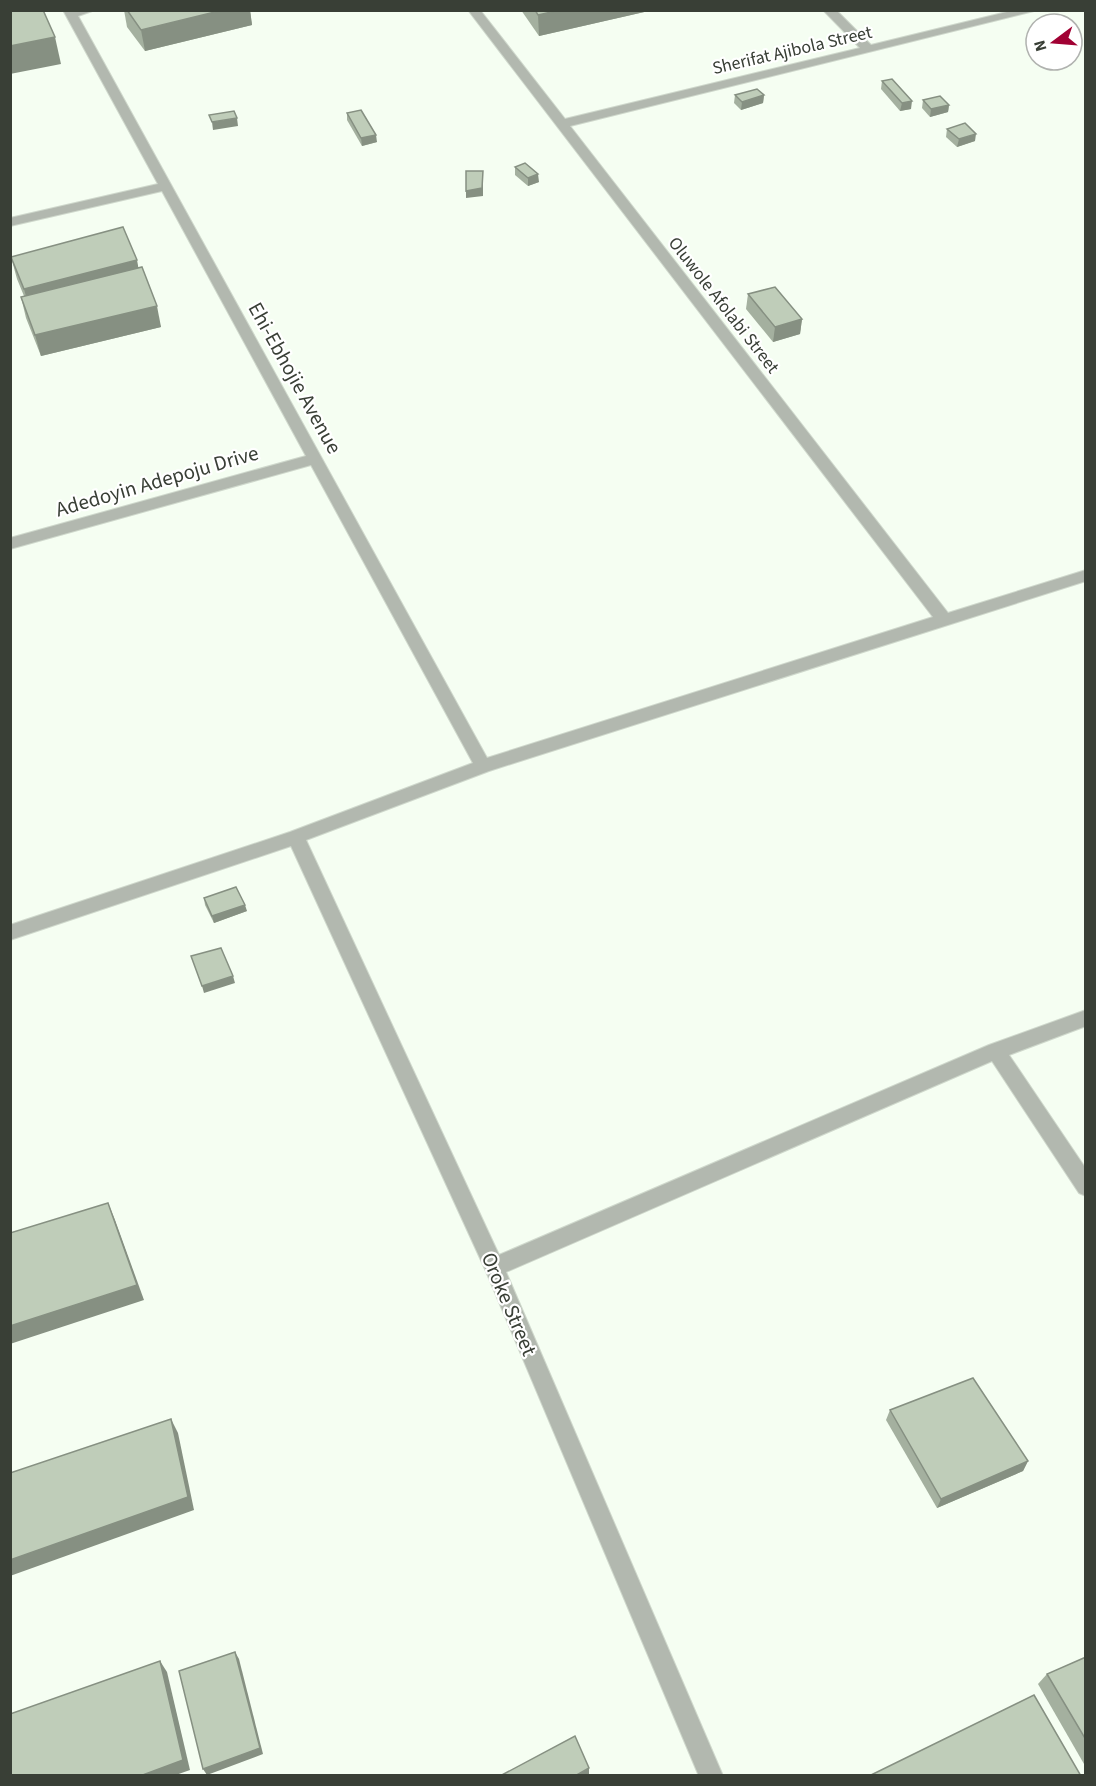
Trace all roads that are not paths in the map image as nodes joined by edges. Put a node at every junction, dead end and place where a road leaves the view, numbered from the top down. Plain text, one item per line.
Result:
1 (89, 10) edge
2 (474, 10) edge
3 (829, 10) edge
4 (1032, 10) edge
5 (70, 12) edge
6 (869, 50) junction
7 (561, 124) junction
8 (166, 186) junction
9 (10, 222) edge
10 (315, 459) junction
11 (10, 544) edge
12 (1086, 574) edge
13 (945, 621) junction
14 (483, 766) junction
15 (296, 837) junction
16 (10, 933) edge
17 (1086, 1018) edge
18 (996, 1051) junction
19 (1086, 1187) edge
20 (494, 1267) junction
21 (711, 1776) edge

1 - 5 street
2 - 7 street, Oluwole Afolabi Street
3 - 6 street
4 - 6 street, Sherifat Ajibola Street
5 - 8 street, Ehi-Ebhojie Avenue
6 - 7 street, Sherifat Ajibola Street
7 - 13 street, Oluwole Afolabi Street
8 - 9 street
8 - 10 street, Ehi-Ebhojie Avenue
10 - 11 street, Adedoyin Adepoju Drive
10 - 14 street, Ehi-Ebhojie Avenue
12 - 13 street
13 - 14 street
14 - 15 street
15 - 16 street
15 - 20 street, Oroke Street
17 - 18 street
18 - 19 street
18 - 20 street
20 - 21 street, Oroke Street

